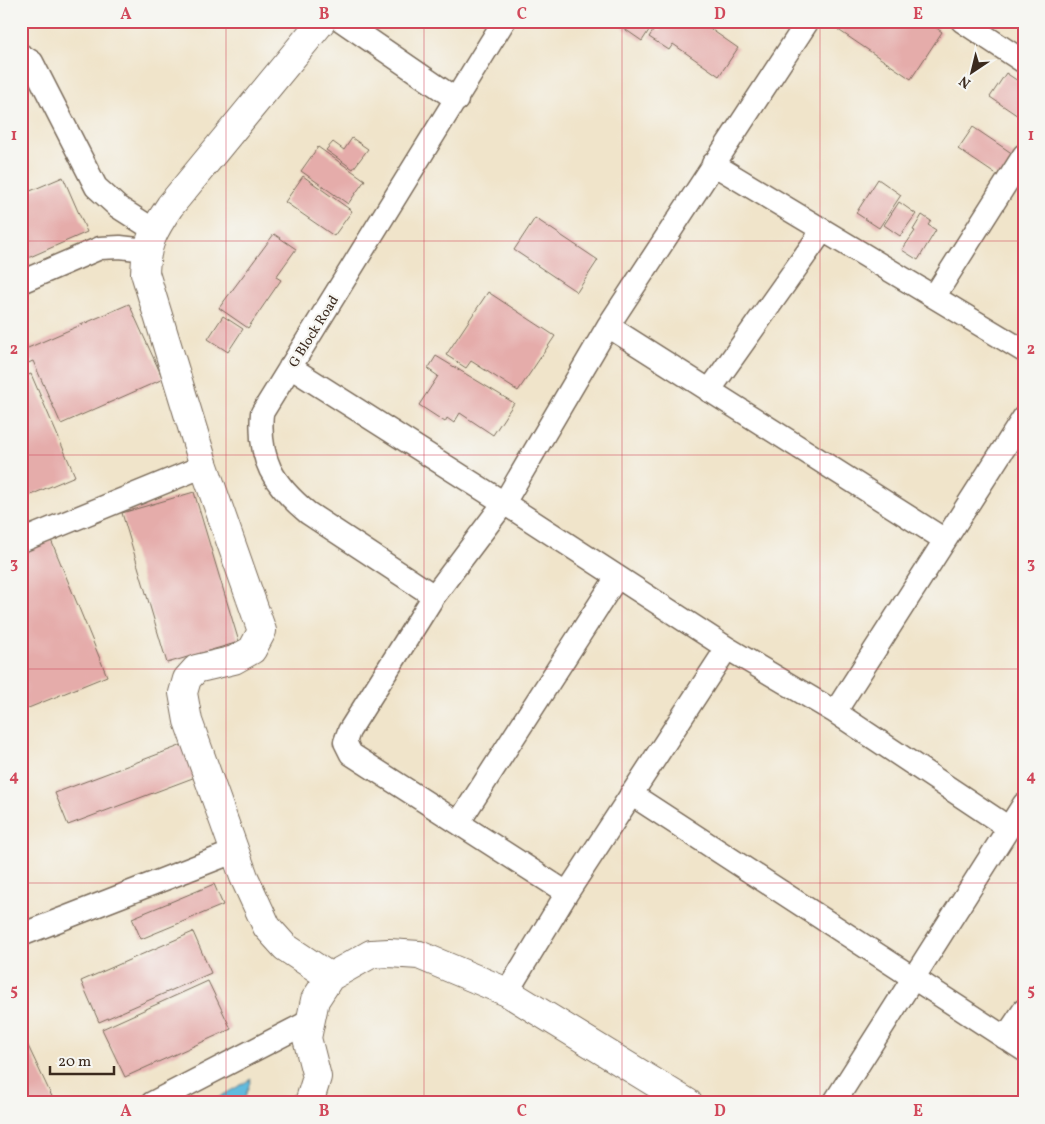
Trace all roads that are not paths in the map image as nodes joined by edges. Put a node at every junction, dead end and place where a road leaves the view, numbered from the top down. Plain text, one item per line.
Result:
1 (322, 21) edge
2 (342, 21) edge
3 (504, 21) edge
4 (808, 21) edge
5 (962, 21) edge
6 (21, 55) edge
7 (1024, 62) edge
8 (457, 100) junction
9 (1024, 155) edge
10 (713, 164) junction
11 (823, 230) junction
12 (150, 240) junction
13 (21, 282) edge
14 (934, 297) junction
15 (608, 326) junction
16 (1024, 351) edge
17 (290, 368) junction
18 (709, 391) junction
19 (1024, 417) edge
20 (204, 466) junction
21 (504, 503) junction
22 (945, 540) junction
23 (21, 541) edge
24 (618, 576) junction
25 (434, 596) junction
26 (727, 648) junction
27 (835, 712) junction
28 (631, 794) junction
29 (1024, 804) edge
30 (459, 822) junction
31 (1009, 828) junction
32 (236, 851) junction
33 (567, 893) junction
34 (21, 935) edge
35 (330, 977) junction
36 (913, 979) junction
37 (507, 992) junction
38 (1024, 1010) edge
39 (310, 1021) junction
40 (1005, 1038) junction
41 (1024, 1050) edge
42 (152, 1103) edge
43 (309, 1103) edge
44 (688, 1103) edge
45 (834, 1103) edge

1 - 12 street
2 - 8 street
3 - 8 street, G Block Road
4 - 10 street
5 - 7 street
6 - 12 street
8 - 17 street, G Block Road
9 - 14 street
10 - 11 street
10 - 15 street
11 - 14 street
11 - 18 street
12 - 13 street
12 - 20 street
14 - 16 street
15 - 18 street
15 - 21 street
17 - 21 street
17 - 25 street, G Block Road
18 - 22 street
19 - 22 street
20 - 23 street
20 - 32 street
21 - 24 street
21 - 25 street
22 - 27 street
24 - 26 street
24 - 30 street
25 - 30 street
26 - 27 street
26 - 28 street
27 - 31 street
28 - 33 street
28 - 36 street
29 - 31 street
30 - 33 street
31 - 36 street
32 - 34 street
32 - 35 street
33 - 37 street
35 - 37 street
35 - 39 street
36 - 40 street
36 - 45 street
37 - 44 street
38 - 40 street
39 - 42 street
39 - 43 street
40 - 41 street

